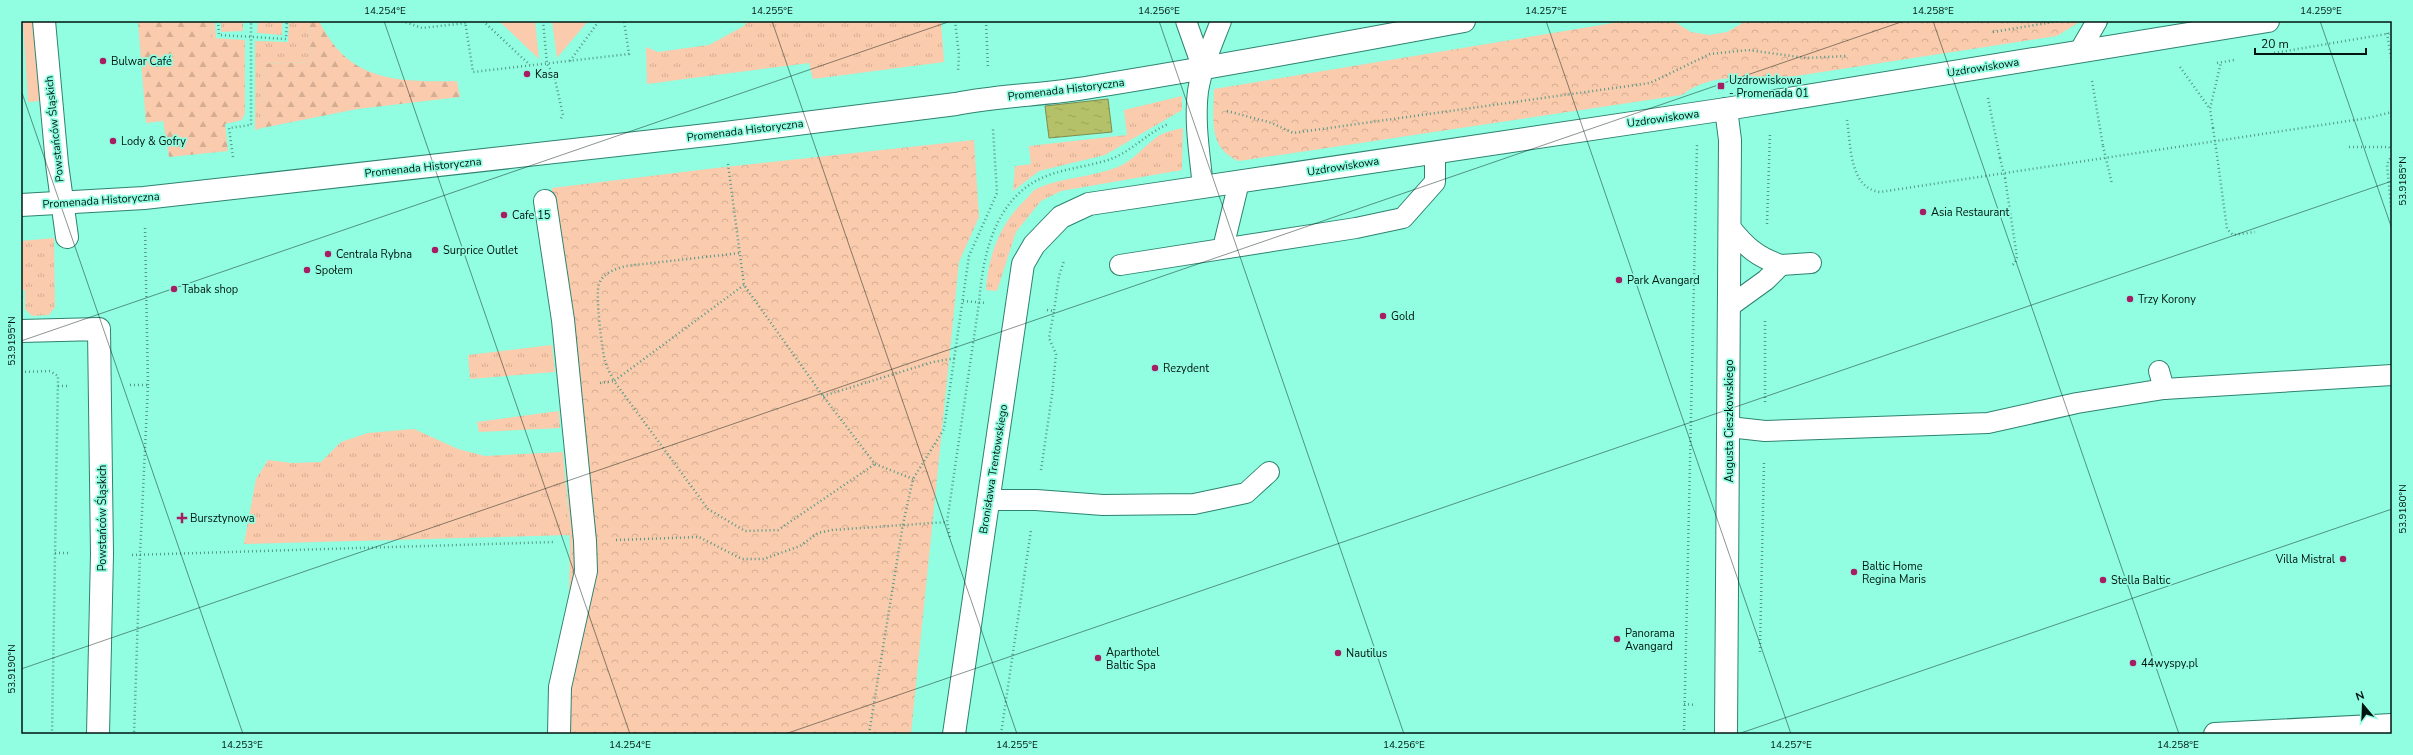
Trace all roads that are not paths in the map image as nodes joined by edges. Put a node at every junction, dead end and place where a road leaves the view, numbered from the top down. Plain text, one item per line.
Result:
1 (44, 21) edge
2 (1186, 21) edge
3 (1221, 21) edge
4 (1464, 21) edge
5 (2097, 21) edge
6 (2268, 21) edge
7 (2243, 23) edge
8 (2079, 52) junction
9 (1203, 69) junction
10 (1726, 109) junction
11 (1435, 152) junction
12 (1238, 182) junction
13 (1203, 187) junction
14 (545, 201) dead end
15 (62, 202) junction
16 (21, 205) edge
17 (1061, 217) joint
18 (1730, 227) junction
19 (68, 237) dead end
20 (1223, 248) junction
21 (1811, 263) dead end
22 (1120, 265) dead end
23 (1781, 265) junction
24 (1730, 306) junction
25 (21, 331) edge
26 (2392, 374) edge
27 (1729, 428) junction
28 (1269, 472) dead end
29 (988, 500) junction
30 (2392, 724) edge
31 (98, 734) edge
32 (559, 734) edge
33 (954, 734) edge
34 (1726, 734) edge
35 (2215, 734) edge

1 - 15 street, Powstańców Śląskich
2 - 9 lane
3 - 9 lane
4 - 9 street, Promenada Historyczna
5 - 8 lane
6 - 7 street, Uzdrowiskowa
7 - 8 street, Uzdrowiskowa
8 - 10 street, Uzdrowiskowa
9 - 13 lane
9 - 15 street, Promenada Historyczna
10 - 11 street, Uzdrowiskowa
10 - 18 street, Augusta Cieszkowskiego
11 - 12 street, Uzdrowiskowa
11 - 20 lane
12 - 13 street, Uzdrowiskowa
12 - 20 lane
13 - 17 street, Uzdrowiskowa
14 - 32 street
15 - 16 street, Promenada Historyczna
15 - 19 street, Powstańców Śląskich
17 - 29 street, Bronisława Trentowskiego
18 - 23 lane
18 - 24 street, Augusta Cieszkowskiego
20 - 22 lane
21 - 23 lane
23 - 24 lane
24 - 27 street, Augusta Cieszkowskiego
25 - 31 street, Powstańców Śląskich
26 - 27 lane
27 - 34 street, Augusta Cieszkowskiego
28 - 29 lane
29 - 33 street, Bronisława Trentowskiego
30 - 35 street

